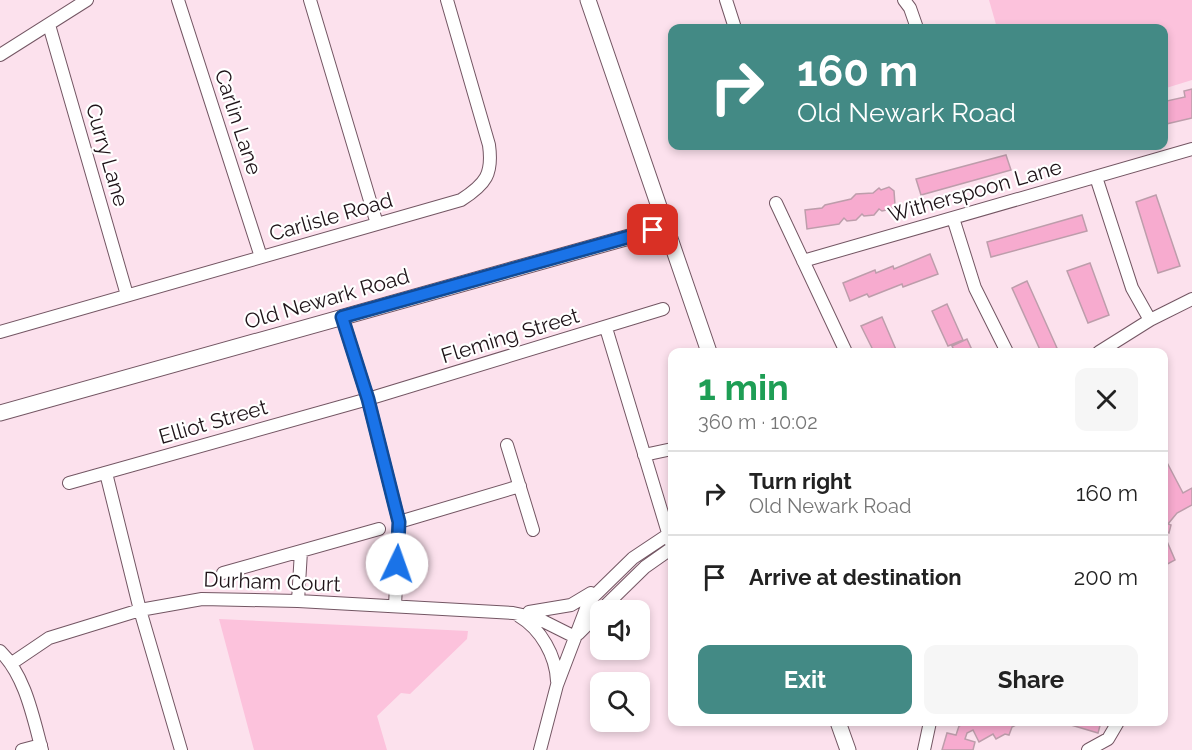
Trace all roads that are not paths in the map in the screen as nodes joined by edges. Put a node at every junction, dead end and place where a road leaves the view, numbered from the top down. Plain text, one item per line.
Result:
1 (87, 0) edge
2 (178, 0) edge
3 (310, 0) edge
4 (447, 0) edge
5 (588, 0) edge
6 (726, 0) edge
7 (904, 0) edge
8 (734, 24) edge
9 (916, 24) edge
10 (49, 26) junction
11 (0, 55) edge
12 (1192, 149) edge
13 (1096, 177) junction
14 (776, 203) dead end
15 (953, 218) junction
16 (378, 224) junction
17 (665, 227) junction
18 (261, 257) junction
19 (803, 261) junction
20 (127, 295) junction
21 (1192, 299) edge
22 (663, 309) dead end
23 (342, 317) junction
24 (1150, 320) junction
25 (1, 328) edge
26 (606, 328) junction
27 (708, 348) edge
28 (844, 348) edge
29 (1005, 348) edge
30 (1105, 348) edge
31 (368, 399) junction
32 (0, 413) edge
33 (507, 445) dead end
34 (668, 450) edge
35 (644, 455) junction
36 (106, 473) junction
37 (69, 483) dead end
38 (520, 486) junction
39 (399, 522) junction
40 (668, 527) edge
41 (379, 529) dead end
42 (533, 530) dead end
43 (668, 534) edge
44 (668, 550) edge
45 (301, 551) junction
46 (223, 573) dead end
47 (606, 583) junction
48 (612, 600) edge
49 (298, 601) junction
50 (395, 606) junction
51 (140, 610) junction
52 (513, 613) junction
53 (590, 622) edge
54 (575, 637) junction
55 (0, 651) edge
56 (12, 663) junction
57 (557, 685) junction
58 (840, 726) edge
59 (929, 726) edge
60 (1116, 726) edge
61 (41, 747) edge
62 (22, 750) edge
63 (181, 750) edge
64 (540, 750) edge
65 (849, 750) edge
66 (924, 750) edge
67 (1088, 750) edge

1 - 10 street
2 - 18 street, Carlin Lane
3 - 16 street
4 - 16 street, Carlisle Road
5 - 17 street
6 - 8 street
7 - 9 street
10 - 11 street
10 - 20 street, Curry Lane
12 - 13 street, Witherspoon Lane
13 - 15 street, Witherspoon Lane
13 - 24 street
14 - 19 street
15 - 19 street, Witherspoon Lane
15 - 29 street
16 - 18 street, Carlisle Road
17 - 23 street, Old Newark Road
17 - 27 street
18 - 20 street, Carlisle Road
19 - 28 street
20 - 25 street, Carlisle Road
21 - 24 street
22 - 26 street, Fleming Street
23 - 31 street
23 - 32 street, Old Newark Road
24 - 30 street
26 - 31 street, Fleming Street
26 - 35 street
31 - 36 street, Elliot Street
31 - 39 street
33 - 38 street
34 - 35 street
35 - 40 street
36 - 37 street, Elliot Street
36 - 51 street
38 - 39 street
38 - 42 street
39 - 50 street
41 - 45 street
43 - 47 street
44 - 48 street
45 - 46 street
45 - 49 street
47 - 52 street
47 - 54 street
49 - 50 street, Durham Court
49 - 51 street, Durham Court
50 - 52 street, Durham Court
51 - 56 street, Durham Court
51 - 63 street
52 - 54 street, Durham Court
52 - 57 street
53 - 54 street
54 - 57 street
55 - 56 street
56 - 61 street
57 - 64 street
58 - 65 street
59 - 66 street
60 - 67 street
61 - 62 street

